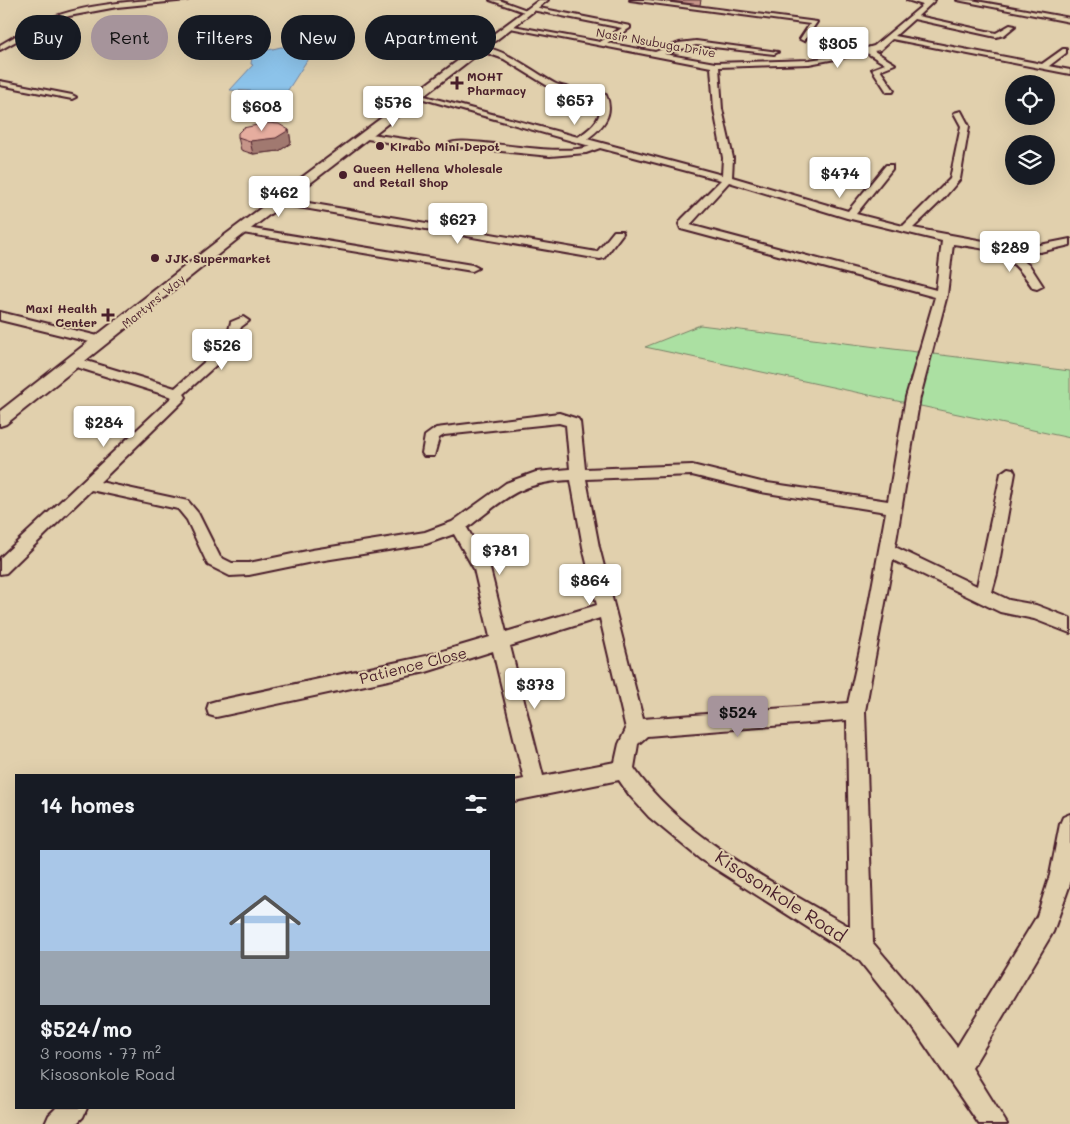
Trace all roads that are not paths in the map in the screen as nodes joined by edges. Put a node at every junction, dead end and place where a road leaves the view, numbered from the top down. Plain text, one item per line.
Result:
1 (98, 0) edge
2 (137, 0) edge
3 (184, 0) edge
4 (493, 0) edge
5 (544, 0) edge
6 (633, 0) edge
7 (910, 0) edge
8 (960, 0) edge
9 (930, 2) edge
10 (148, 3) junction
11 (531, 10) junction
12 (61, 15) edge
13 (70, 15) edge
14 (914, 17) junction
15 (1070, 20) edge
16 (1012, 26) dead end
17 (508, 27) junction
18 (0, 36) edge
19 (496, 36) edge
20 (892, 37) junction
21 (15, 38) edge
22 (804, 39) dead end
23 (15, 40) edge
24 (995, 40) dead end
25 (984, 41) dead end
26 (600, 44) junction
27 (970, 44) dead end
28 (0, 48) edge
29 (956, 48) junction
30 (869, 51) junction
31 (1063, 51) dead end
32 (774, 52) dead end
33 (496, 54) edge
34 (654, 54) junction
35 (465, 60) edge
36 (715, 65) junction
37 (1044, 67) junction
38 (1070, 72) edge
39 (0, 83) edge
40 (890, 90) dead end
41 (418, 96) junction
42 (72, 97) dead end
43 (958, 113) dead end
44 (364, 136) junction
45 (580, 140) junction
46 (418, 144) dead end
47 (452, 144) dead end
48 (600, 145) junction
49 (889, 167) dead end
50 (727, 179) junction
51 (279, 201) junction
52 (850, 215) junction
53 (241, 230) junction
54 (905, 230) junction
55 (618, 233) dead end
56 (948, 239) junction
57 (1070, 242) edge
58 (999, 248) junction
59 (472, 268) dead end
60 (1037, 286) dead end
61 (941, 295) junction
62 (0, 316) edge
63 (243, 321) dead end
64 (102, 341) junction
65 (75, 362) junction
66 (177, 393) junction
67 (2, 417) edge
68 (429, 453) dead end
69 (1008, 473) dead end
70 (578, 475) junction
71 (86, 484) junction
72 (895, 508) junction
73 (458, 526) junction
74 (886, 550) junction
75 (0, 568) edge
76 (982, 596) junction
77 (607, 609) junction
78 (1069, 620) edge
79 (501, 642) junction
80 (216, 710) dead end
81 (856, 711) junction
82 (636, 730) junction
83 (624, 770) junction
84 (536, 787) junction
85 (515, 791) edge
86 (1070, 824) edge
87 (862, 948) junction
88 (958, 1068) junction
89 (73, 1109) edge
90 (58, 1124) edge
91 (994, 1124) edge

1 - 12 street
2 - 10 street
3 - 10 street
4 - 11 street
5 - 11 main road, Martyrs' Way
6 - 22 street
7 - 9 street
8 - 15 street
9 - 14 street, Nasir Nsubuga Drive
10 - 13 street
11 - 17 main road, Martyrs' Way
11 - 26 street
14 - 16 street
14 - 20 street, Nasir Nsubuga Drive
17 - 19 main road, Martyrs' Way
17 - 26 street, Nasir Nsubuga Drive
18 - 21 street
20 - 29 street
20 - 30 street, Nasir Nsubuga Drive
23 - 28 street
24 - 25 street
26 - 34 street, Nasir Nsubuga Drive
27 - 29 street
29 - 37 street
30 - 36 street, Nasir Nsubuga Drive
30 - 40 street
31 - 37 street
32 - 34 street
33 - 45 street
34 - 36 street, Nasir Nsubuga Drive
35 - 41 main road, Martyrs' Way
36 - 50 street
37 - 38 street
39 - 42 street
41 - 44 main road, Martyrs' Way
41 - 45 street
43 - 54 street
44 - 46 street
44 - 51 main road, Martyrs' Way
45 - 48 street
47 - 48 street
48 - 50 street
49 - 52 street
50 - 52 street
50 - 61 street
51 - 53 main road, Martyrs' Way
51 - 55 street
52 - 54 street
53 - 59 street
53 - 64 main road, Martyrs' Way
54 - 56 street
56 - 58 street
56 - 61 street
57 - 58 street
58 - 60 street
61 - 72 street
62 - 64 street
63 - 66 street
64 - 65 main road, Martyrs' Way
65 - 66 street
65 - 67 main road, Martyrs' Way
66 - 71 street
68 - 70 street
69 - 76 street
70 - 72 street
70 - 73 street
70 - 77 street
71 - 73 street
71 - 75 street
72 - 74 street
73 - 79 street
74 - 76 street
74 - 81 street
76 - 78 street
77 - 79 street, Patience Close
77 - 82 street
79 - 80 street, Patience Close
79 - 84 street
81 - 82 street
81 - 87 street
82 - 83 street
83 - 84 street
83 - 87 street, Kisosonkole Road
84 - 85 street
86 - 88 street
87 - 88 street, Kisosonkole Road
88 - 91 street, Kisosonkole Road
89 - 90 street

